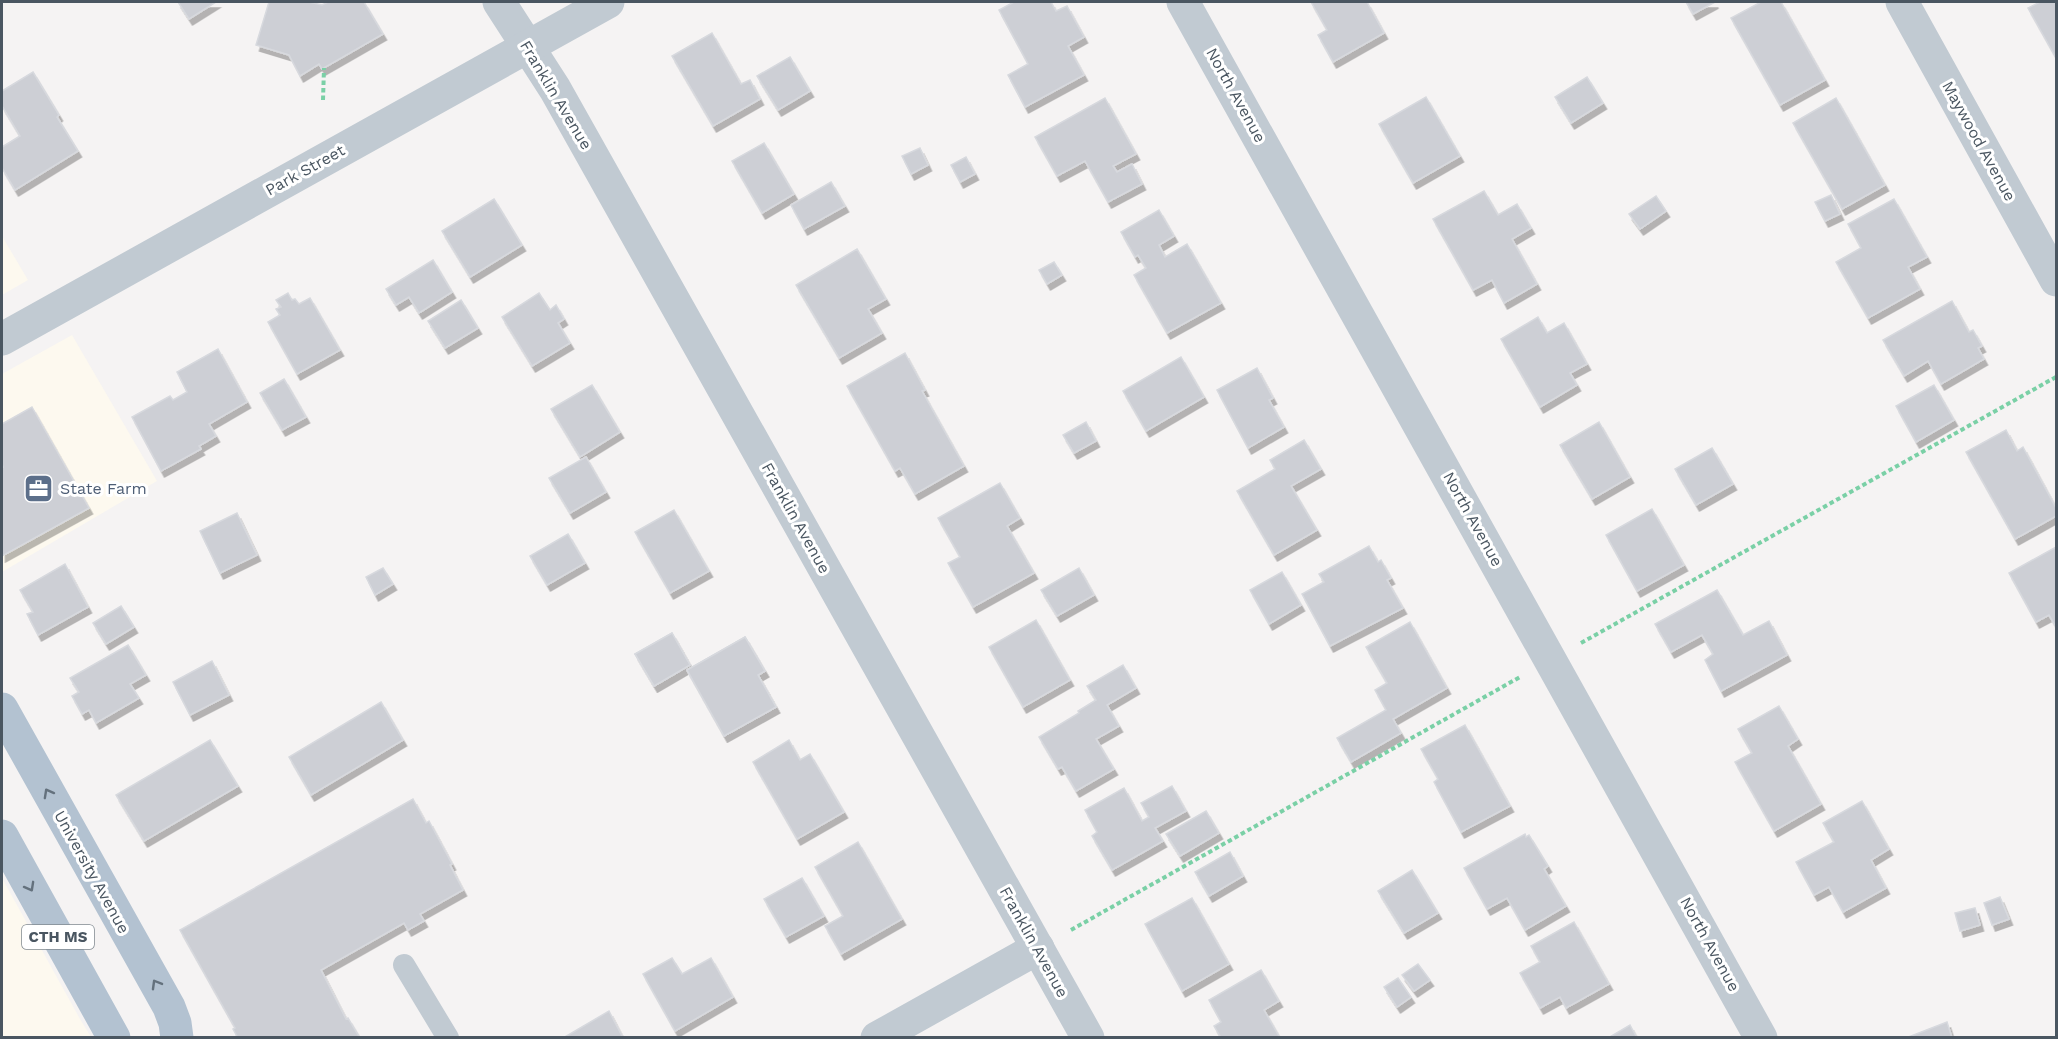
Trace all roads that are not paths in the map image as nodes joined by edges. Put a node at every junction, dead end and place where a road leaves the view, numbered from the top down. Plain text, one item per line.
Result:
1 (499, 2) edge
2 (608, 2) edge
3 (1183, 2) edge
4 (1902, 2) edge
5 (527, 46) junction
6 (2056, 280) edge
7 (2, 339) edge
8 (2, 709) edge
9 (2, 836) edge
10 (1038, 948) junction
11 (404, 964) dead end
12 (114, 1038) edge
13 (177, 1038) edge
14 (448, 1038) edge
15 (877, 1038) edge
16 (1088, 1038) edge
17 (1761, 1038) edge

1 - 5 street, Franklin Avenue
2 - 5 street, Park Street
3 - 17 street, North Avenue
4 - 6 street, Maywood Avenue
5 - 7 street, Park Street
5 - 10 street, Franklin Avenue
13 -> 8 main road, University Avenue / CTH MS
9 -> 12 main road, CTH MS
10 - 15 street
10 - 16 street, Franklin Avenue
11 - 14 lane

